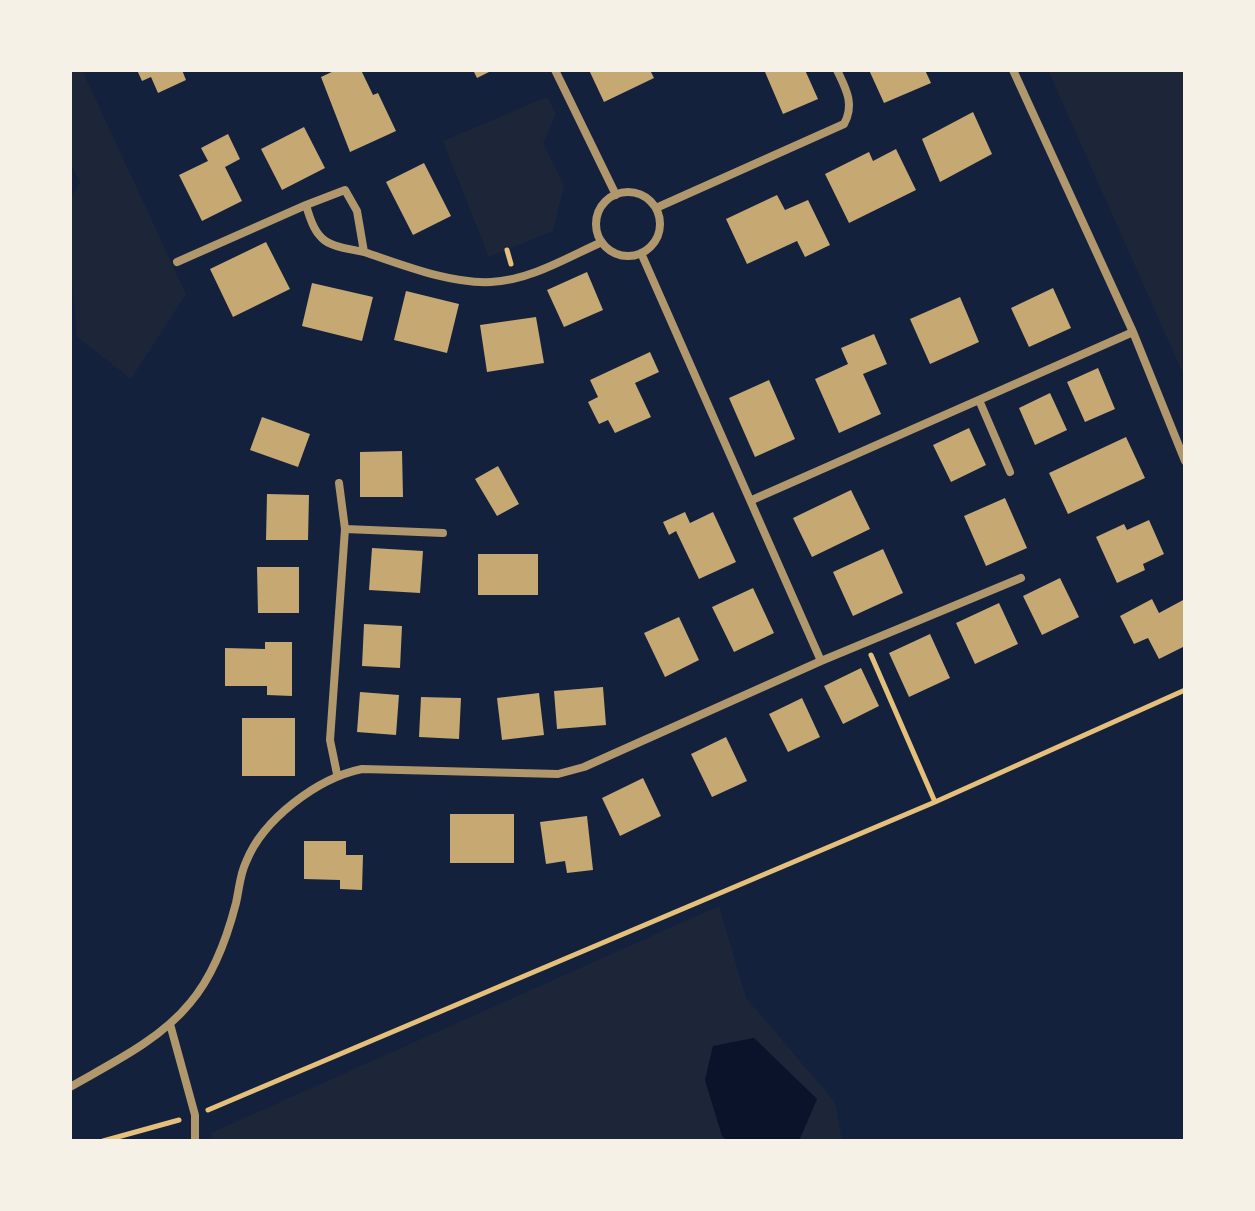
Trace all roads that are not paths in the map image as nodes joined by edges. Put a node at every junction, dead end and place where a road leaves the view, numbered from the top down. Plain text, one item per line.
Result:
1 (555, 70) edge
2 (837, 70) edge
3 (1013, 70) edge
4 (616, 195) junction
5 (306, 205) junction
6 (656, 208) junction
7 (602, 242) junction
8 (364, 252) junction
9 (641, 253) junction
10 (177, 262) dead end
11 (1133, 332) junction
12 (979, 400) junction
13 (1185, 461) edge
14 (1010, 472) dead end
15 (339, 483) dead end
16 (752, 500) junction
17 (345, 529) junction
18 (443, 533) dead end
19 (1021, 578) dead end
20 (821, 661) junction
21 (337, 774) junction
22 (170, 1024) junction
23 (70, 1087) edge
24 (195, 1141) edge

1 - 4 street
2 - 6 street
3 - 11 street
4 - 6 street
4 - 7 street
5 - 8 street
5 - 8 street
5 - 10 street
6 - 9 street
7 - 8 street
7 - 9 street
9 - 16 street
11 - 12 street
11 - 13 street
12 - 14 street
12 - 16 street
15 - 17 street
16 - 20 street
17 - 18 street
17 - 21 street
19 - 20 street
20 - 21 street
21 - 22 street
22 - 23 street
22 - 24 street

